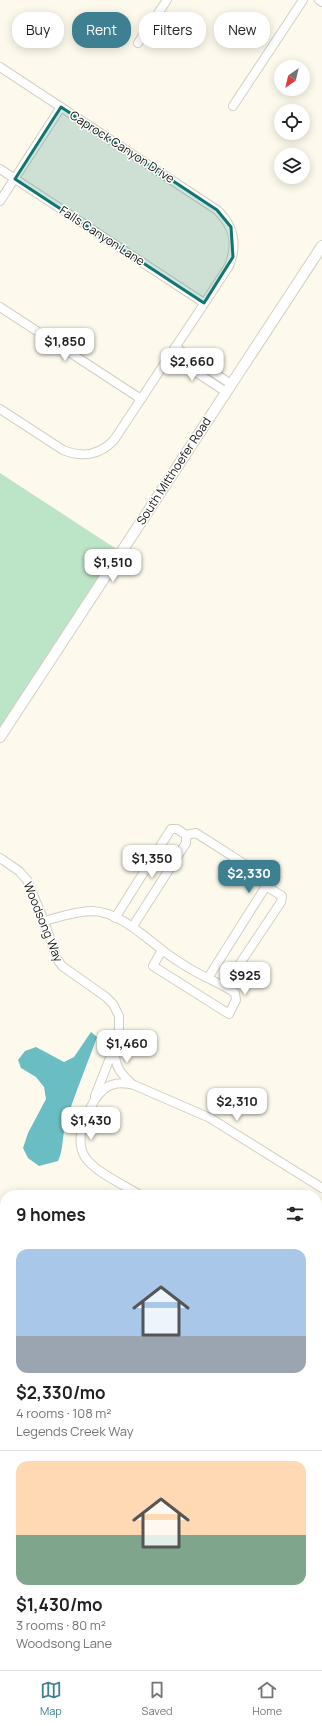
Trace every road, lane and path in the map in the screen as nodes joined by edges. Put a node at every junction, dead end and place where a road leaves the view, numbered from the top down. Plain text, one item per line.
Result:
1 (167, 0) edge
2 (302, 0) edge
3 (319, 0) edge
4 (322, 2) edge
5 (138, 44) dead end
6 (0, 67) edge
7 (233, 106) dead end
8 (61, 107) junction
9 (0, 169) edge
10 (14, 178) junction
11 (0, 201) edge
12 (322, 246) edge
13 (204, 303) junction
14 (0, 307) edge
15 (175, 347) junction
16 (170, 355) junction
17 (229, 388) junction
18 (141, 399) junction
19 (0, 409) edge
20 (0, 737) edge
21 (186, 835) junction
22 (0, 858) edge
23 (266, 886) junction
24 (115, 918) junction
25 (44, 921) junction
26 (132, 926) junction
27 (162, 950) junction
28 (208, 978) junction
29 (225, 986) junction
30 (115, 1043) junction
31 (134, 1085) junction
32 (93, 1100) junction
33 (322, 1188) edge
34 (132, 1190) edge

1 - 5 street
2 - 7 street
3 - 4 street
6 - 8 street, Caprock Canyon Drive
8 - 10 street
8 - 13 street, Caprock Canyon Drive
9 - 10 street, Falls Canyon Lane
10 - 11 street
10 - 13 street, Falls Canyon Lane
12 - 17 main road, South Mitthoefer Road
13 - 15 street
14 - 18 street
15 - 16 street
15 - 17 street
16 - 17 street
16 - 18 street
17 - 20 main road, South Mitthoefer Road
18 - 19 street
21 - 23 street
21 - 24 street
21 - 26 street
22 - 25 street, Woodsong Way
23 - 28 street
23 - 29 street
24 - 25 street
24 - 26 street
25 - 30 street, Woodsong Way
26 - 27 street
27 - 28 street
27 - 29 street
28 - 29 street
30 - 31 street, Woodsong Way
30 - 32 street
31 - 32 street
31 - 33 street, Woodsong Way
32 - 34 street

